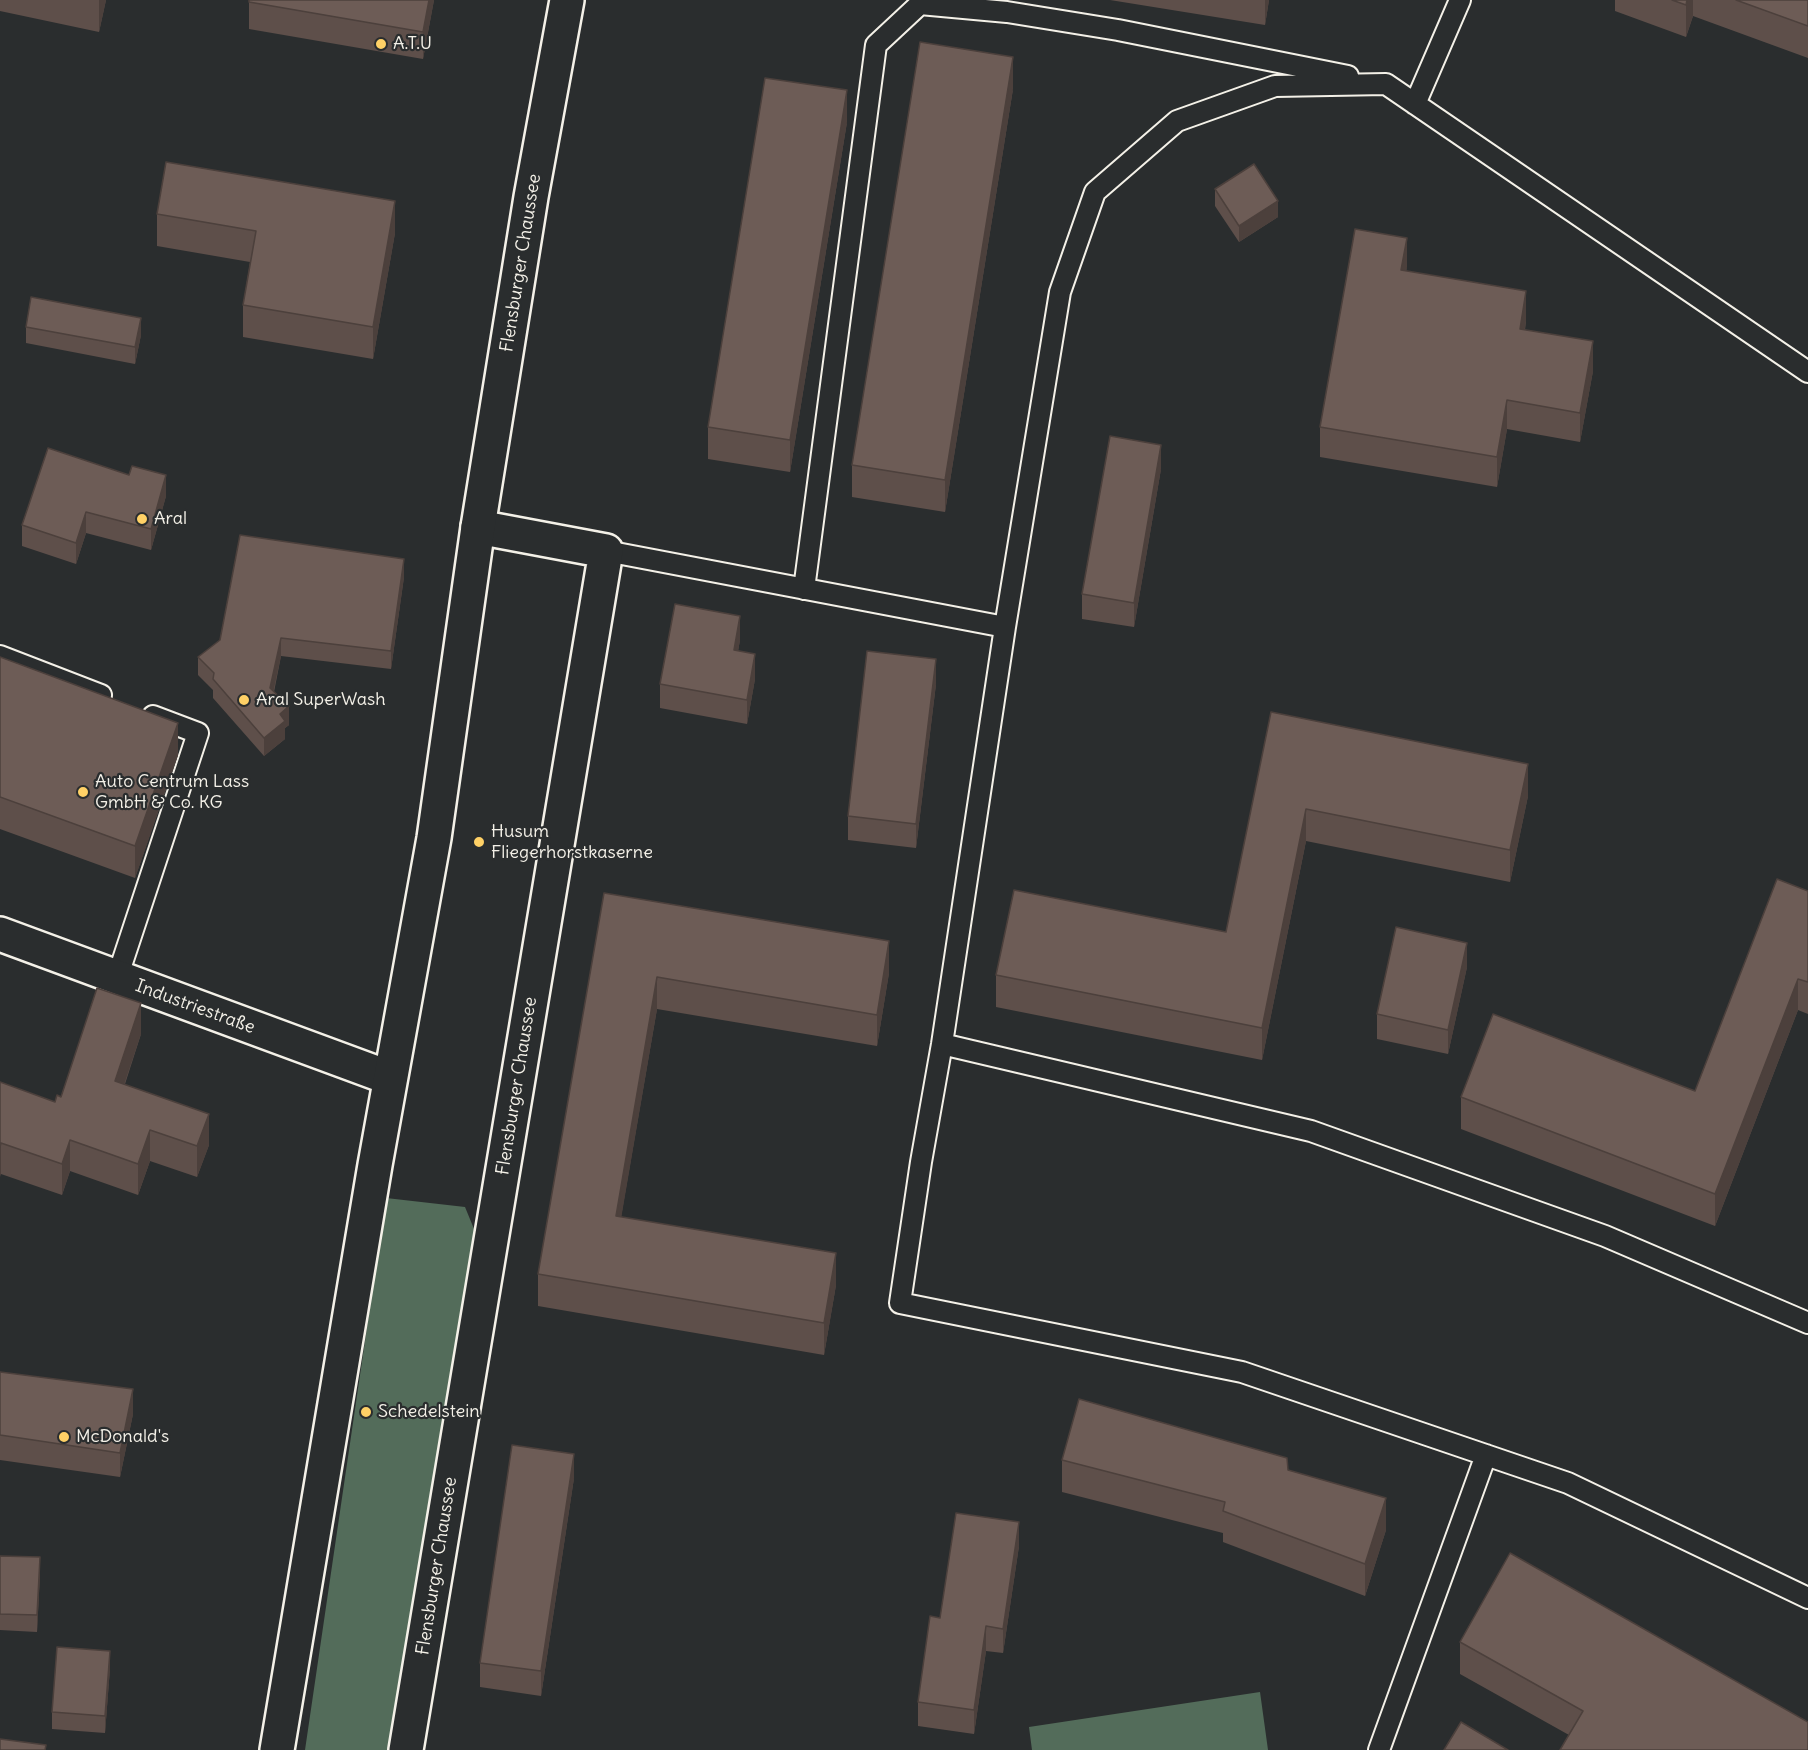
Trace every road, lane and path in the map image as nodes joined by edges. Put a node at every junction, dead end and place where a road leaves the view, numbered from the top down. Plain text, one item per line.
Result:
1 (567, 0) edge
2 (1460, 0) edge
3 (1386, 84) junction
4 (1415, 104) junction
5 (1808, 372) edge
6 (478, 527) junction
7 (606, 551) junction
8 (804, 589) junction
9 (1005, 627) junction
10 (0, 656) edge
11 (0, 934) edge
12 (117, 978) junction
13 (942, 1044) junction
14 (390, 1078) junction
15 (1808, 1323) edge
16 (1486, 1455) junction
17 (1808, 1598) edge
18 (277, 1750) edge
19 (406, 1750) edge
20 (1379, 1750) edge

1 - 6 main road, Flensburger Chaussee
2 - 4 lane
3 - 4 lane
3 - 8 lane
3 - 9 lane
4 - 5 lane
6 - 7 main road
6 - 14 main road, Flensburger Chaussee
7 - 8 lane
7 - 19 main road, Flensburger Chaussee
8 - 9 lane
9 - 13 lane
10 - 12 lane
11 - 12 main road, Industriestraße
12 - 14 main road, Industriestraße
13 - 15 lane
13 - 16 lane
14 - 18 main road, Flensburger Chaussee
16 - 17 lane
16 - 20 lane

